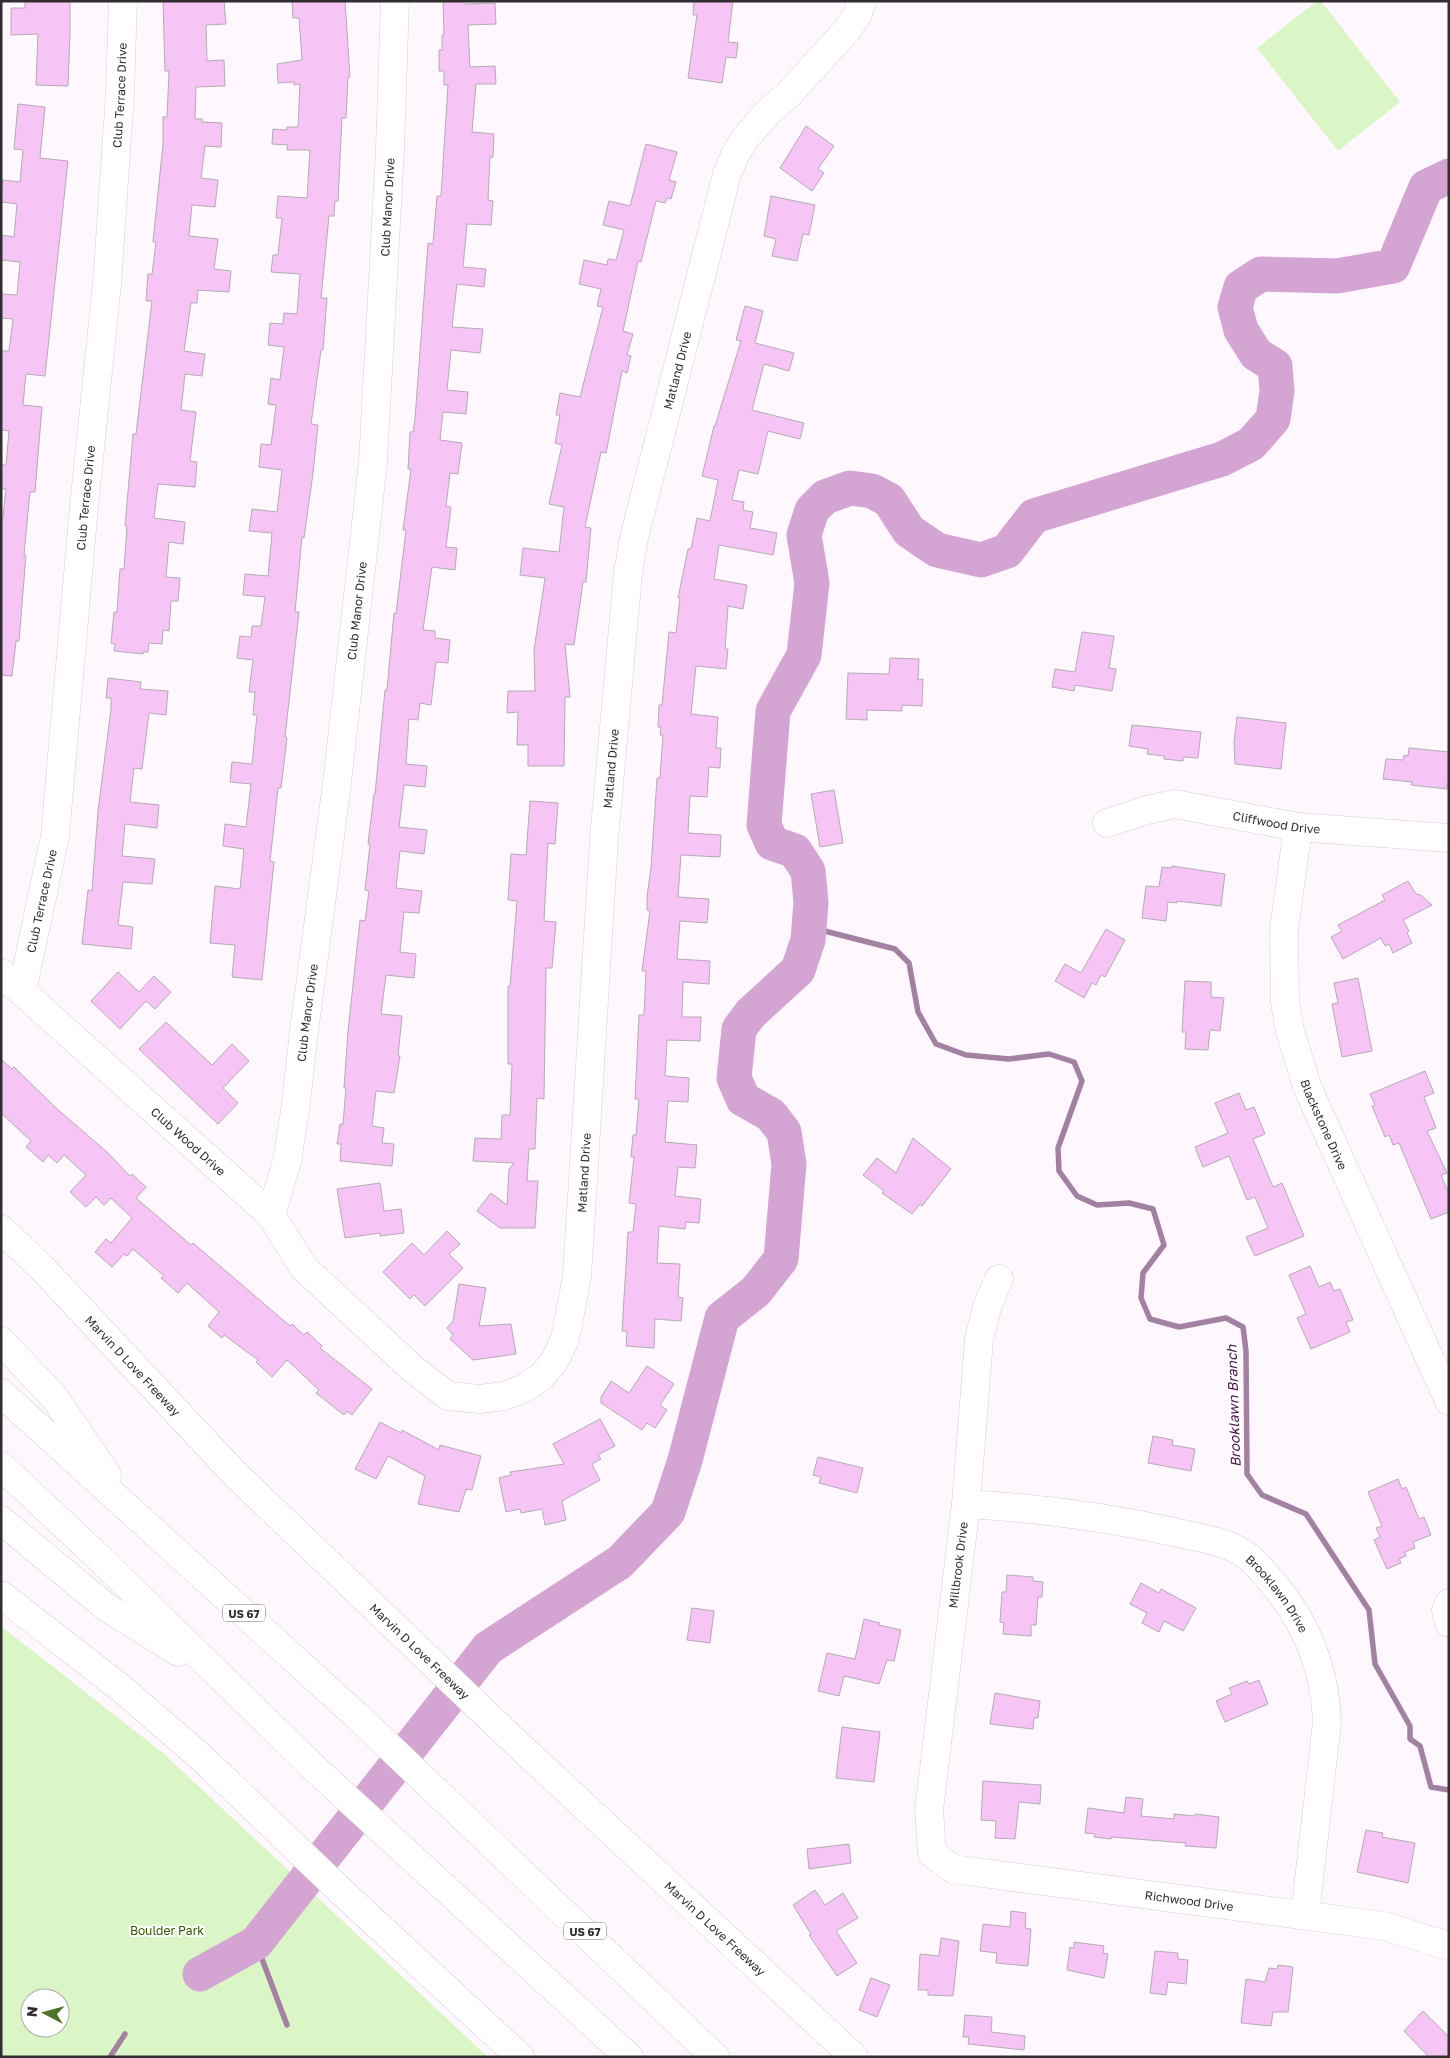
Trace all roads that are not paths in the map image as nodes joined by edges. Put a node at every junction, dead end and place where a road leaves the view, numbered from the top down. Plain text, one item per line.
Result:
1 (123, 1) edge
2 (395, 1) edge
3 (862, 1) edge
4 (1107, 823) dead end
5 (1298, 827) junction
6 (1449, 838) edge
7 (1, 972) edge
8 (22, 991) junction
9 (271, 1215) junction
10 (1, 1229) edge
11 (999, 1278) dead end
12 (364, 1322) joint
13 (1, 1341) edge
14 (1, 1393) edge
15 (1449, 1402) edge
16 (1, 1466) edge
17 (966, 1504) junction
18 (131, 1510) junction
19 (1, 1520) edge
20 (1, 1595) edge
21 (1449, 1603) edge
22 (1449, 1623) edge
23 (220, 1678) junction
24 (932, 1853) joint
25 (1305, 1915) junction
26 (1449, 1946) edge
27 (520, 2057) edge
28 (629, 2057) edge
29 (716, 2057) edge
30 (854, 2057) edge

1 - 8 main road, Club Terrace Drive
2 - 9 main road, Club Manor Drive
3 - 12 main road, Matland Drive
4 - 5 main road, Cliffwood Drive
5 - 6 main road, Cliffwood Drive
5 - 15 main road, Blackstone Drive
7 - 8 main road, Club Wood Drive
8 - 9 main road, Club Wood Drive
9 - 12 main road, Club Wood Drive
10 - 30 main road, Marvin D Love Freeway
11 - 17 main road, Millbrook Drive
13 - 18 main road
14 - 18 main road, US 67
16 - 23 main road
17 - 24 main road, Millbrook Drive
17 - 25 main road, Brooklawn Drive
18 - 29 main road, US 67
19 - 23 main road
20 - 27 main road
21 - 22 main road
23 - 28 main road
24 - 25 main road, Richwood Drive
25 - 26 main road, Richwood Drive

